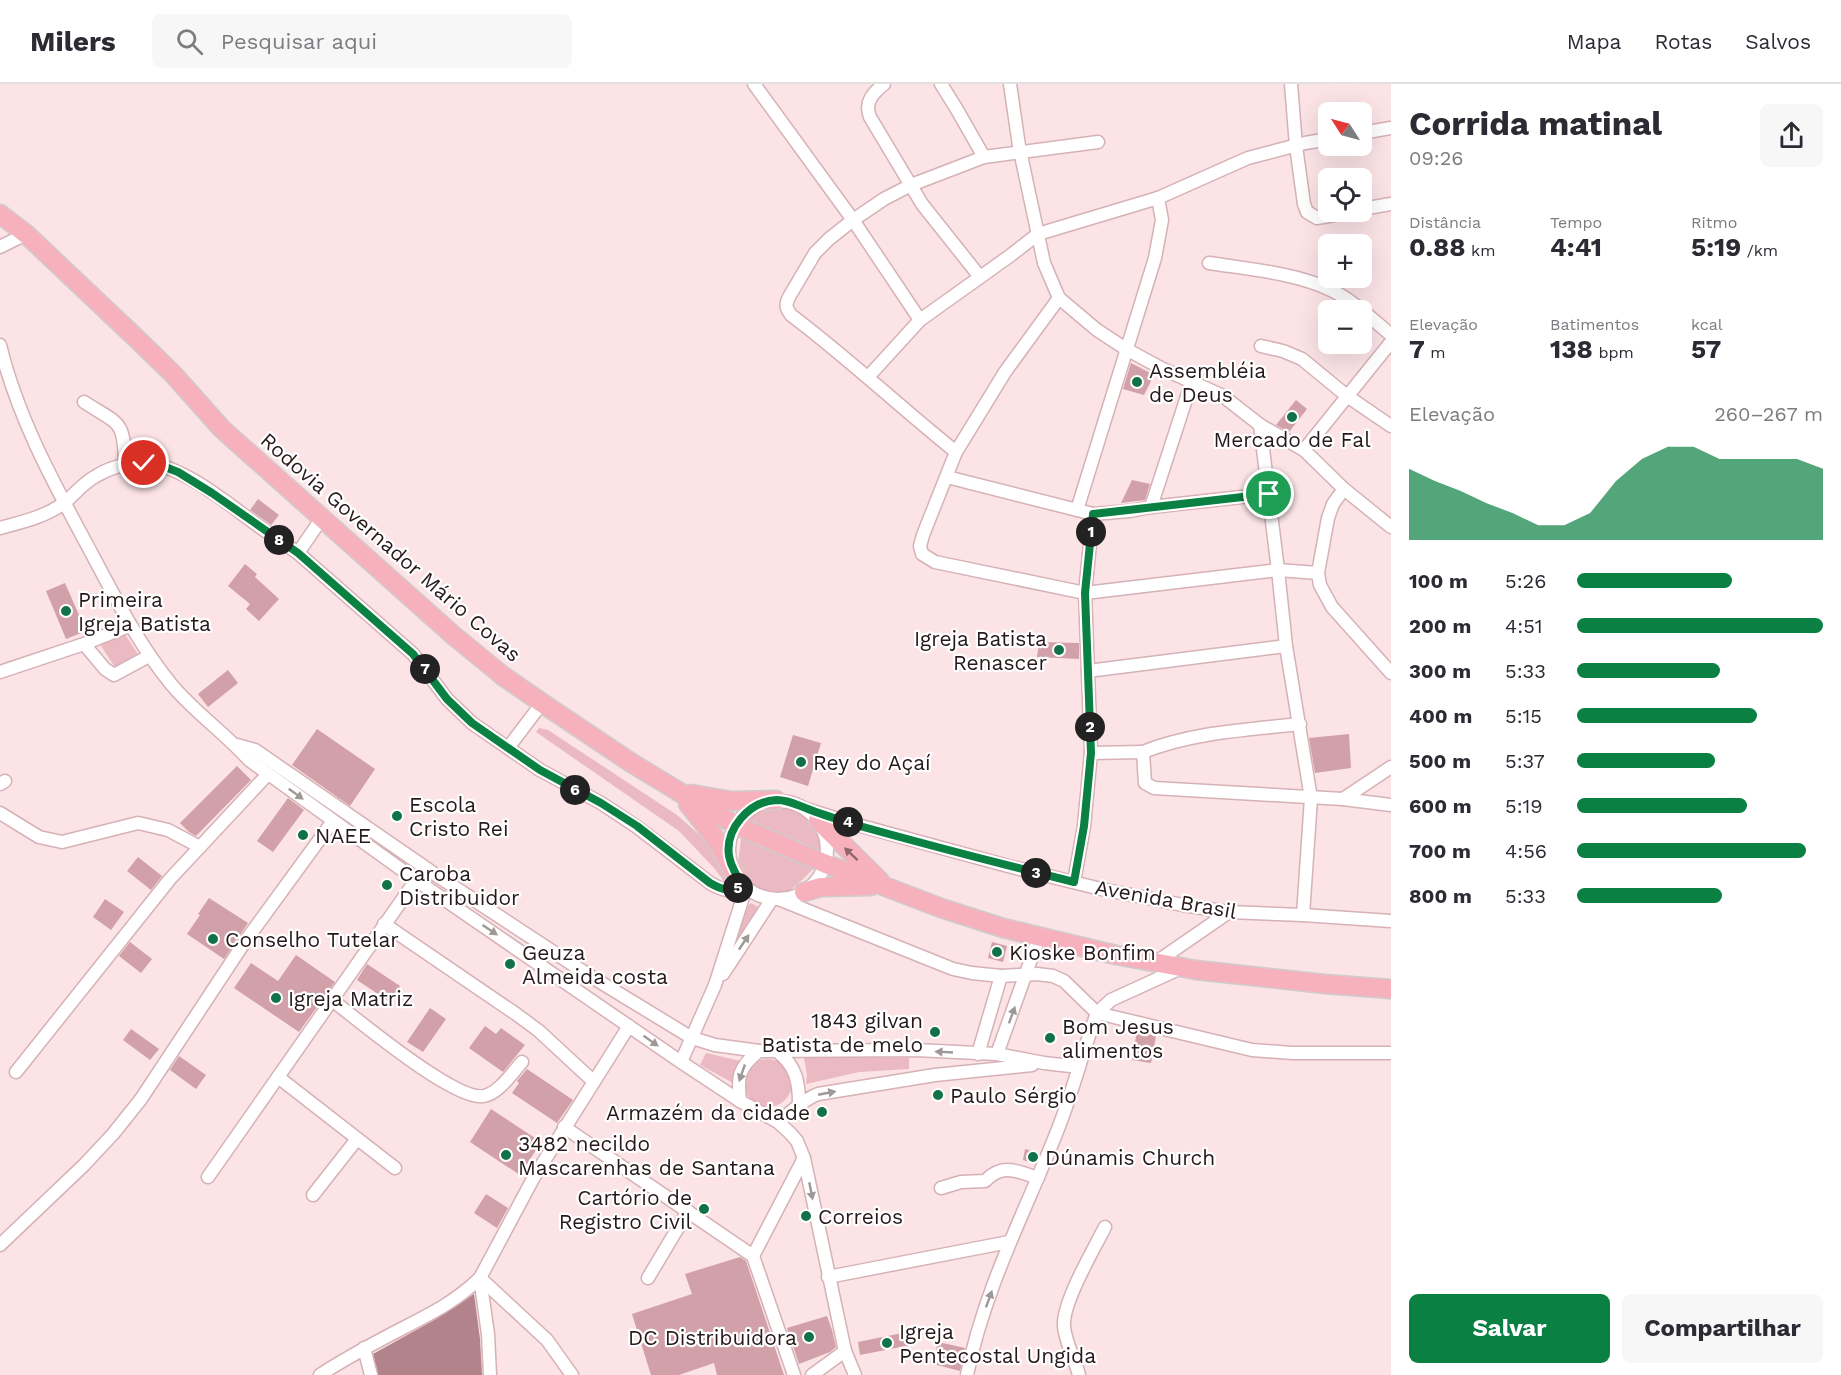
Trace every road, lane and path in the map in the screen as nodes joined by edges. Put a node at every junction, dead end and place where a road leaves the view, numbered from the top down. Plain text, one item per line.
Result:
1 (754, 84) edge
2 (884, 84) edge
3 (941, 84) edge
4 (1010, 84) edge
5 (1291, 84) edge
6 (1391, 128) edge
7 (1372, 131) edge
8 (1318, 141) edge
9 (1098, 142) dead end
10 (1296, 146) junction
11 (1020, 152) junction
12 (984, 157) junction
13 (911, 185) junction
14 (1158, 198) junction
15 (1391, 204) edge
16 (1372, 207) edge
17 (0, 214) edge
18 (1318, 218) edge
19 (852, 220) junction
20 (26, 234) junction
21 (1038, 234) junction
22 (0, 247) edge
23 (1209, 263) dead end
24 (980, 277) junction
25 (1059, 298) junction
26 (920, 320) junction
27 (1391, 335) edge
28 (1391, 342) edge
29 (0, 345) edge
30 (1261, 346) dead end
31 (1126, 349) junction
32 (868, 377) junction
33 (1192, 381) junction
34 (1347, 396) junction
35 (84, 402) dead end
36 (1260, 425) junction
37 (1391, 426) edge
38 (1304, 450) junction
39 (956, 452) junction
40 (125, 464) junction
41 (946, 477) junction
42 (1344, 489) junction
43 (1269, 494) junction
44 (64, 503) junction
45 (1151, 507) junction
46 (1077, 510) junction
47 (1093, 514) junction
48 (322, 518) junction
49 (1391, 527) edge
50 (0, 528) edge
51 (298, 553) junction
52 (1278, 570) junction
53 (1318, 573) junction
54 (1085, 593) junction
55 (129, 626) junction
56 (84, 644) junction
57 (1286, 646) junction
58 (150, 656) junction
59 (1088, 671) junction
60 (0, 672) edge
61 (1391, 673) edge
62 (542, 703) junction
63 (1300, 724) junction
64 (235, 744) junction
65 (508, 748) junction
66 (1143, 752) junction
67 (1091, 753) junction
68 (1391, 766) edge
69 (268, 774) junction
70 (677, 791) junction
71 (1311, 798) junction
72 (1343, 799) junction
73 (776, 800) junction
74 (1391, 804) edge
75 (0, 813) edge
76 (812, 814) junction
77 (333, 821) junction
78 (736, 825) junction
79 (378, 836) junction
80 (366, 844) junction
81 (200, 847) junction
82 (826, 864) junction
83 (416, 880) junction
84 (741, 882) junction
85 (1074, 882) junction
86 (886, 887) junction
87 (804, 892) junction
88 (776, 900) junction
89 (1229, 912) junction
90 (1303, 915) junction
91 (1391, 921) edge
92 (384, 924) junction
93 (1039, 937) junction
94 (1155, 963) junction
95 (1182, 967) junction
96 (587, 974) junction
97 (1026, 975) junction
98 (1001, 976) junction
99 (715, 984) junction
100 (1391, 988) edge
101 (577, 989) junction
102 (332, 1000) junction
103 (1097, 1013) junction
104 (628, 1026) junction
105 (692, 1038) junction
106 (759, 1051) junction
107 (778, 1052) junction
108 (1391, 1053) edge
109 (978, 1054) junction
110 (997, 1054) junction
111 (522, 1062) dead end
112 (681, 1062) junction
113 (1044, 1063) junction
114 (1079, 1067) junction
115 (16, 1072) dead end
116 (278, 1077) junction
117 (593, 1081) junction
118 (740, 1101) junction
119 (799, 1104) junction
120 (778, 1122) junction
121 (564, 1127) junction
122 (357, 1139) junction
123 (804, 1158) junction
124 (395, 1168) dead end
125 (208, 1177) dead end
126 (1038, 1178) junction
127 (941, 1188) dead end
128 (313, 1195) dead end
129 (688, 1211) junction
130 (1105, 1227) dead end
131 (1009, 1242) junction
132 (0, 1245) edge
133 (753, 1256) junction
134 (828, 1276) junction
135 (480, 1278) junction
136 (648, 1278) dead end
137 (364, 1348) junction
138 (845, 1351) junction
139 (320, 1375) edge
140 (371, 1375) edge
141 (490, 1375) edge
142 (572, 1375) edge
143 (794, 1375) edge
144 (812, 1375) edge
145 (855, 1375) edge
146 (967, 1375) edge
147 (1080, 1375) edge

1 - 19 street
2 - 13 street
3 - 12 street
4 - 11 street
5 - 10 street
6 - 7 street
8 - 10 street
9 - 11 street
10 - 14 street
10 - 18 street
11 - 12 street
11 - 21 street
12 - 13 street
13 - 19 street
13 - 24 street
14 - 21 street
14 - 31 street
15 - 16 street
17 - 20 highway, Rodovia Governador Mário Covas
19 - 26 street
19 - 32 street
20 - 22 street
20 - 48 highway, Rodovia Governador Mário Covas
21 - 24 street
21 - 25 street
23 - 27 street
24 - 26 street
25 - 31 street
25 - 39 street
26 - 32 street
28 - 34 street
29 - 44 street
30 - 34 street
31 - 33 street
31 - 46 street
32 - 39 street
33 - 36 street
33 - 45 street
34 - 37 street
34 - 38 street
35 - 40 street
36 - 38 street
36 - 43 street
38 - 42 street
39 - 41 street
40 - 44 street
40 - 51 street
41 - 46 street
41 - 54 street
42 - 49 street
42 - 53 street
43 - 45 street
43 - 52 street
44 - 50 street
44 - 55 street
45 - 47 street
46 - 47 street
47 - 54 street
48 - 51 street
48 - 62 highway, Rodovia Governador Mário Covas
51 - 65 street
52 - 53 street
52 - 54 street
52 - 57 street
53 - 61 street
54 - 59 street
55 - 56 street
55 - 58 street
56 - 58 street
56 - 60 street
57 - 59 street
57 - 63 street
58 - 64 street
59 - 67 street
62 - 65 street
62 - 70 highway, Rodovia Governador Mário Covas
63 - 66 street
63 - 71 street
64 - 69 street
64 - 79 street
65 - 84 street
66 - 67 street
66 - 71 street
67 - 85 street
68 - 72 street
69 -> 77 street
69 - 81 street
70 - 73 highway
70 - 78 highway, Rodovia Governador Mário Covas
70 - 84 highway
71 - 72 street
71 - 90 street
72 - 74 street
73 - 76 street, Avenida Brasil
73 - 78 street
75 - 81 street
76 - 82 street
76 - 85 street, Avenida Brasil
86 -> 76 highway
77 - 80 street
77 - 132 street
78 - 82 highway, Rodovia Governador Mário Covas
78 - 84 street
79 - 80 street
79 - 96 street
80 - 83 street
81 - 115 street
82 - 86 highway, Rodovia Governador Mário Covas
82 - 87 street
83 - 92 street
83 -> 101 street
84 - 88 street
84 - 99 street
85 - 89 street, Avenida Brasil
86 - 87 highway
86 - 93 highway, Rodovia Governador Mário Covas
87 - 88 street
88 - 98 street
99 -> 88 street
89 - 90 street, Avenida Brasil
89 - 94 street
90 - 91 street, Avenida Brasil
92 - 102 street
92 - 117 street
93 - 94 highway, Rodovia Governador Mário Covas
93 - 97 street
94 - 95 highway, Rodovia Governador Mário Covas
95 - 100 highway, Rodovia Governador Mário Covas
95 - 103 street
96 - 101 street
96 - 105 street
97 - 98 street
97 - 103 street
110 -> 97 street
98 - 109 street
99 - 105 street
101 - 104 street
102 - 111 street
102 - 116 street
103 - 108 street
103 - 114 street
104 -> 112 street
104 - 117 street
105 - 106 street
105 - 112 street
106 - 107 street
106 -> 118 street
109 -> 107 street
107 - 119 street
109 - 110 street
110 - 113 street
112 - 118 street
113 - 114 street
119 -> 113 street
114 - 126 street
116 - 122 street
116 - 125 street
117 - 121 street
118 - 120 street
119 - 120 street
120 - 123 street
121 - 129 street
121 - 135 street
122 - 124 street
122 - 128 street
123 - 133 street
123 -> 134 street
126 - 127 street
126 - 131 street
129 - 133 street
129 - 136 street
130 - 147 street
131 - 134 street
146 -> 131 street
133 - 143 street
134 - 138 street
135 - 137 street
135 - 141 street
135 - 142 street
137 - 139 street
137 - 140 street
138 - 144 street
138 - 145 street

